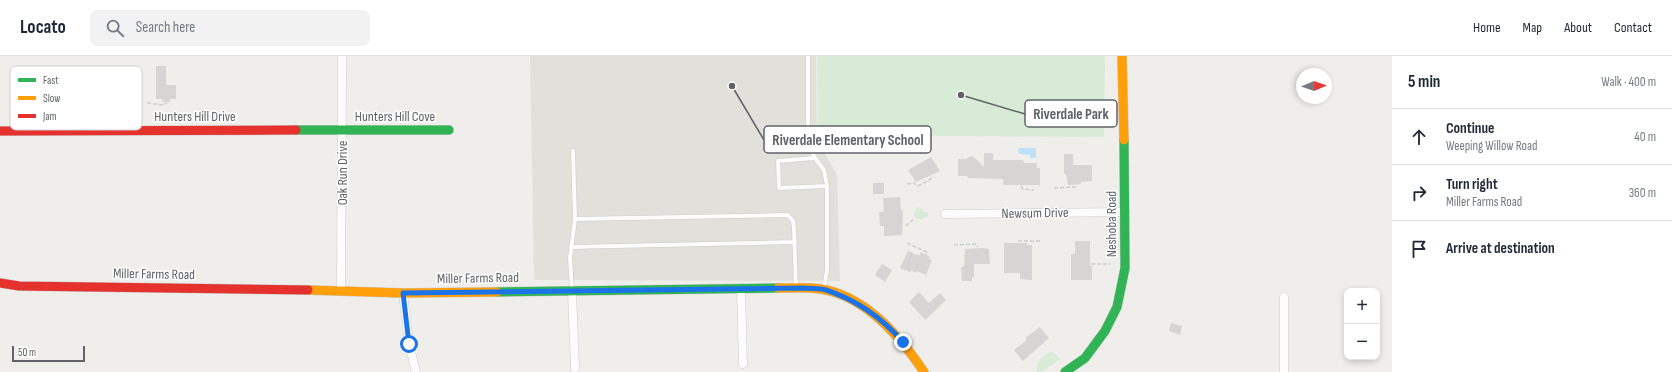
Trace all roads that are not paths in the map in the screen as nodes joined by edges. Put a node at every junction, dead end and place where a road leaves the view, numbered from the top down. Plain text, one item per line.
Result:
1 (342, 56) edge
2 (808, 56) edge
3 (1122, 56) edge
4 (342, 130) junction
5 (449, 130) dead end
6 (0, 131) edge
7 (573, 151) dead end
8 (815, 158) junction
9 (827, 186) junction
10 (1125, 212) junction
11 (945, 214) dead end
12 (575, 219) junction
13 (795, 242) junction
14 (571, 247) junction
15 (0, 283) edge
16 (796, 288) junction
17 (741, 289) junction
18 (342, 290) junction
19 (824, 290) junction
20 (572, 291) junction
21 (403, 293) junction
22 (1284, 297) dead end
23 (743, 364) dead end
24 (575, 368) dead end
25 (416, 372) edge
26 (924, 372) edge
27 (1065, 372) edge
28 (1284, 372) edge

1 - 4 street, Oak Run Drive
2 - 8 lane
3 - 10 street, Neshoba Road
4 - 5 street, Hunters Hill Cove
4 - 6 street, Hunters Hill Drive
4 - 18 street, Oak Run Drive
7 - 12 lane
8 - 9 lane
8 - 9 lane
9 - 19 lane
10 - 11 street, Newsum Drive
10 - 27 street, Neshoba Road
12 - 13 lane
12 - 14 lane
13 - 14 lane
13 - 16 lane
14 - 20 lane
15 - 18 street, Miller Farms Road
16 - 17 street, Miller Farms Road
16 - 19 street, Miller Farms Road
17 - 20 street, Miller Farms Road
17 - 23 street
18 - 21 street, Miller Farms Road
19 - 26 street, Miller Farms Road
20 - 21 street, Miller Farms Road
20 - 24 street
21 - 25 street
22 - 28 street

